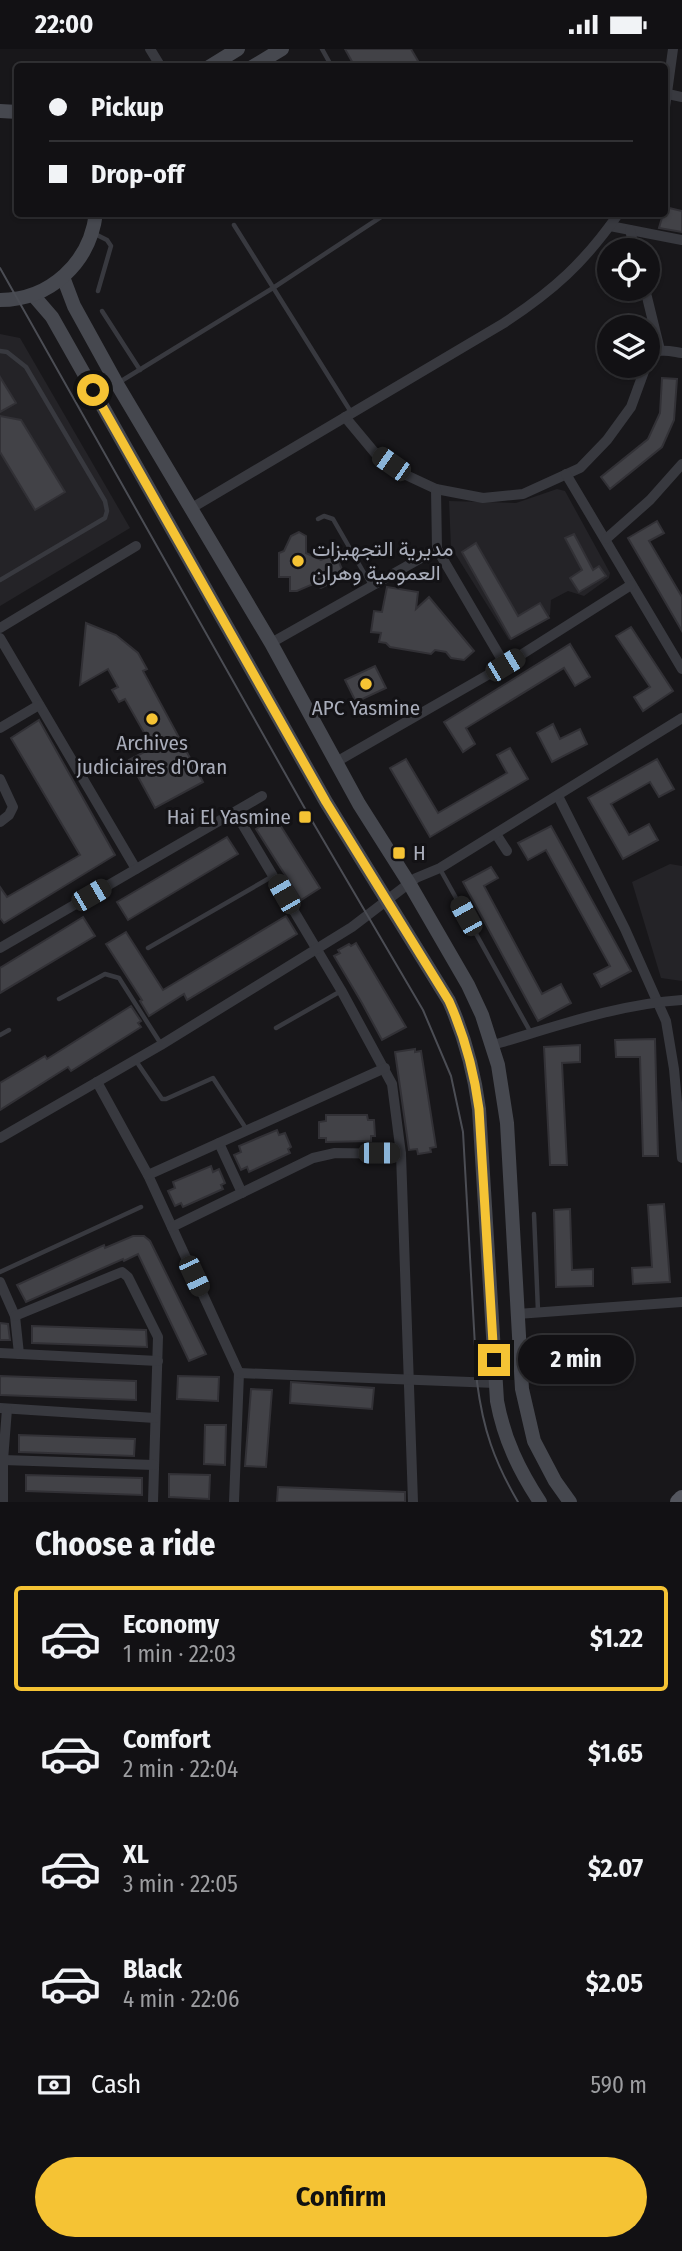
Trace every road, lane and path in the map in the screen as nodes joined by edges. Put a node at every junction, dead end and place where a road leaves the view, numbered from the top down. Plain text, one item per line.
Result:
1 (238, 49) edge
2 (282, 49) edge
3 (673, 49) edge
4 (215, 63) edge
5 (259, 63) edge
6 (668, 94) joint
7 (682, 97) edge
8 (95, 217) edge
9 (381, 217) edge
10 (616, 217) edge
11 (234, 225) dead end
12 (610, 226) junction
13 (630, 230) junction
14 (93, 232) junction
15 (632, 238) edge
16 (682, 240) edge
17 (63, 277) junction
18 (273, 288) junction
19 (98, 291) dead end
20 (33, 295) junction
21 (0, 300) edge
22 (102, 311) dead end
23 (660, 350) edge
24 (0, 351) edge
25 (682, 353) edge
26 (140, 370) junction
27 (642, 378) edge
28 (117, 384) junction
29 (348, 415) junction
30 (682, 464) edge
31 (566, 474) junction
32 (436, 489) junction
33 (190, 509) junction
34 (318, 519) dead end
35 (606, 538) junction
36 (136, 546) dead end
37 (437, 549) junction
38 (0, 580) edge
39 (371, 585) junction
40 (631, 585) junction
41 (0, 628) edge
42 (0, 638) edge
43 (271, 643) junction
44 (505, 665) junction
45 (682, 669) edge
46 (38, 705) junction
47 (682, 718) edge
48 (0, 728) edge
49 (336, 762) junction
50 (0, 779) edge
51 (262, 796) dead end
52 (558, 796) junction
53 (235, 812) junction
54 (0, 822) edge
55 (496, 834) junction
56 (506, 851) dead end
57 (136, 869) junction
58 (440, 869) junction
59 (274, 876) junction
60 (409, 883) junction
61 (385, 899) junction
62 (0, 948) edge
63 (148, 948) dead end
64 (316, 949) junction
65 (341, 990) junction
66 (59, 999) dead end
67 (682, 1000) edge
68 (657, 1001) junction
69 (276, 1028) dead end
70 (9, 1030) dead end
71 (531, 1034) junction
72 (0, 1035) edge
73 (161, 1045) junction
74 (493, 1045) junction
75 (136, 1060) junction
76 (385, 1068) junction
77 (97, 1082) junction
78 (247, 1130) junction
79 (0, 1138) edge
80 (219, 1143) junction
81 (401, 1154) junction
82 (682, 1158) edge
83 (148, 1175) junction
84 (242, 1193) junction
85 (141, 1207) dead end
86 (534, 1214) dead end
87 (172, 1227) junction
88 (0, 1272) edge
89 (0, 1282) edge
90 (682, 1302) edge
91 (538, 1312) junction
92 (517, 1314) junction
93 (15, 1316) junction
94 (0, 1353) edge
95 (19, 1354) junction
96 (158, 1361) junction
97 (239, 1373) junction
98 (409, 1381) junction
99 (495, 1383) junction
100 (3, 1408) edge
101 (155, 1418) junction
102 (3, 1460) junction
103 (154, 1465) junction
104 (682, 1498) edge
105 (4, 1502) edge
106 (153, 1502) edge
107 (234, 1502) edge
108 (412, 1502) edge
109 (540, 1502) edge
110 (570, 1502) edge
111 (678, 1502) edge

1 - 4 main road
2 - 5 main road
3 - 6 street
6 - 7 street
8 - 14 main road
9 - 18 lane
10 - 12 street
11 - 18 lane
12 - 13 street
12 - 29 street
13 - 15 street
13 - 16 street
14 - 17 main road
14 - 19 lane
17 - 20 main road
17 - 28 main road
18 - 26 lane
18 - 29 lane
20 - 21 main road
20 - 61 main road
22 - 26 lane
23 - 25 street
24 - 38 lane
26 - 28 lane
27 - 31 street
28 - 33 main road
29 - 32 street
29 - 33 street
30 - 35 street
31 - 32 street
31 - 35 street
32 - 37 street
33 - 43 main road
34 - 39 lane
35 - 40 street
36 - 41 street
37 - 39 street
37 - 44 street
39 - 43 street
40 - 44 street
40 - 45 street
42 - 46 street
43 - 49 main road
44 - 49 street
46 - 48 street
46 - 57 street
47 - 52 street
49 - 60 main road
50 - 54 street
51 - 53 street
52 - 55 street
52 - 68 street
53 - 57 street
53 - 59 street
55 - 56 street
55 - 58 street
57 - 62 street
58 - 60 street
58 - 71 lane
59 - 63 lane
59 - 64 street
60 - 61 street
60 - 74 main road
61 - 64 street
61 - 99 main road
64 - 65 street
64 - 73 street
65 - 69 lane
65 - 76 street
66 - 73 lane
67 - 68 street
68 - 71 street
68 - 82 street
70 - 72 lane
71 - 74 street
73 - 75 street
74 - 92 main road
75 - 77 street
75 - 78 lane
76 - 78 street
76 - 81 street
77 - 79 street
77 - 83 street
78 - 80 street
80 - 83 street
80 - 84 street
81 - 84 street
81 - 98 street
83 - 87 street
84 - 87 street
85 - 88 lane
86 - 91 lane
87 - 97 street
89 - 93 street
90 - 91 street
91 - 92 street
92 - 110 main road
93 - 95 street
93 - 96 street
94 - 95 street
95 - 96 street
96 - 101 street
97 - 98 street
97 - 107 street
98 - 99 street
98 - 108 street
99 - 109 main road
100 - 101 street
100 - 102 street
101 - 103 street
102 - 103 street
102 - 105 street
103 - 106 street
104 - 111 main road

